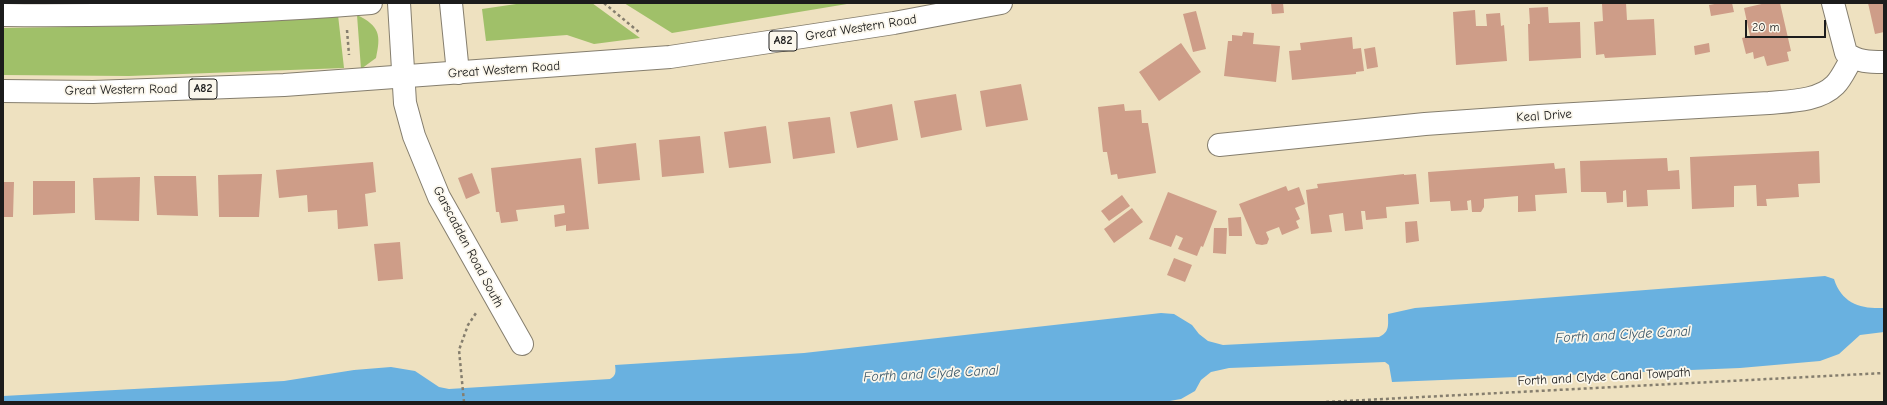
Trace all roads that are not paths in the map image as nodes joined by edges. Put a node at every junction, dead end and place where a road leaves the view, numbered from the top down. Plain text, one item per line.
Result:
1 (371, 3) edge
2 (399, 3) edge
3 (451, 3) edge
4 (1001, 3) edge
5 (1833, 3) edge
6 (3, 16) edge
7 (1852, 58) junction
8 (1884, 62) edge
9 (458, 74) junction
10 (404, 78) junction
11 (3, 91) edge
12 (1219, 144) dead end
13 (522, 344) dead end

1 - 6 main road
2 - 10 main road, Garscadden Road South
3 - 9 main road
4 - 9 main road, Great Western Road / A82
5 - 7 main road
7 - 8 main road
7 - 12 main road, Keal Drive
9 - 10 main road, Great Western Road / A82
10 - 11 main road, Great Western Road / A82
10 - 13 main road, Garscadden Road South

